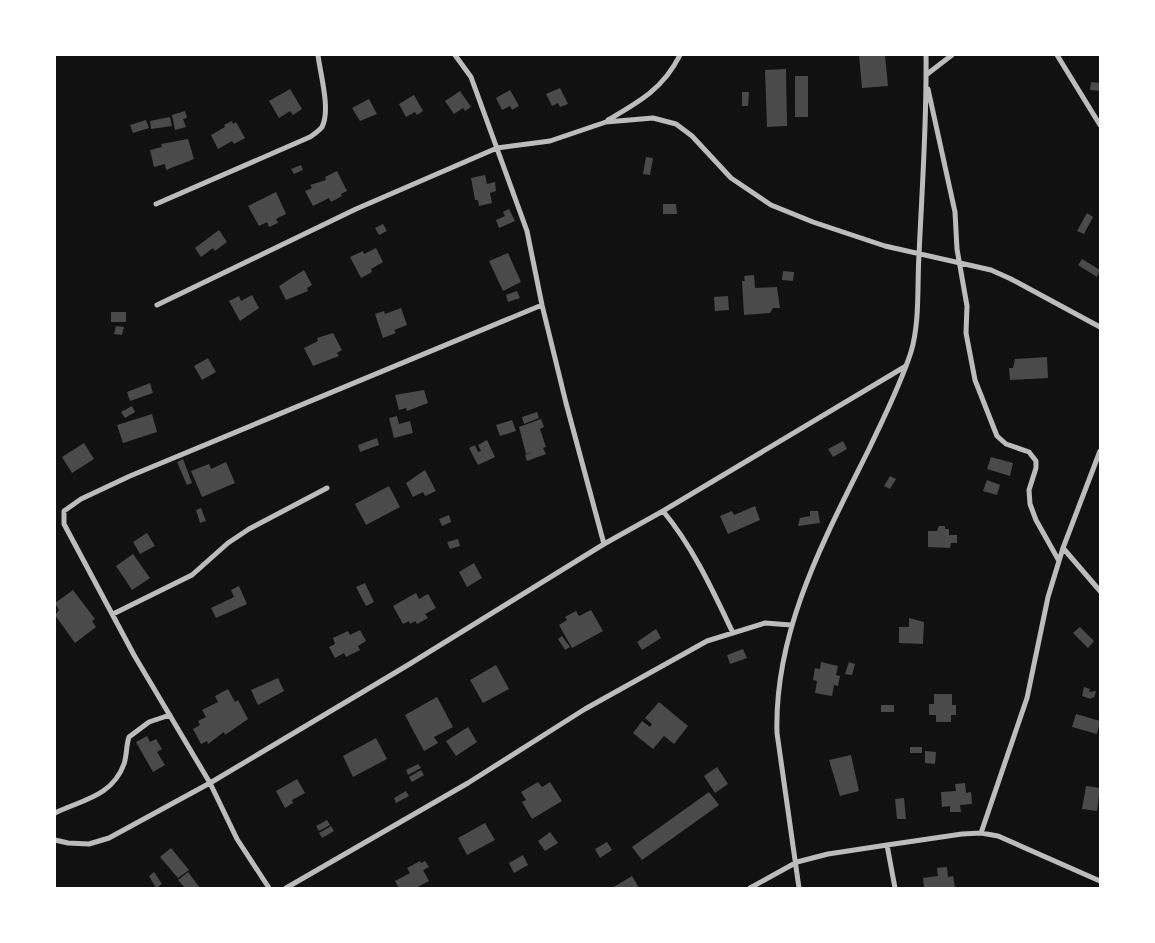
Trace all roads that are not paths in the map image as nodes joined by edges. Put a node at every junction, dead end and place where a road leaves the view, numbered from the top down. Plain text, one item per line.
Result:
1 (318, 55) edge
2 (455, 55) edge
3 (680, 55) edge
4 (926, 55) edge
5 (952, 55) edge
6 (1057, 55) edge
7 (926, 75) junction
8 (926, 84) junction
9 (606, 122) junction
10 (1100, 125) edge
11 (497, 148) junction
12 (156, 204) dead end
13 (919, 254) junction
14 (960, 262) junction
15 (157, 305) dead end
16 (542, 305) junction
17 (1100, 327) edge
18 (906, 366) junction
19 (1100, 451) edge
20 (327, 488) dead end
21 (663, 511) junction
22 (604, 544) junction
23 (1063, 548) junction
24 (1059, 561) junction
25 (1100, 591) edge
26 (113, 614) junction
27 (791, 625) junction
28 (733, 633) junction
29 (170, 715) junction
30 (210, 783) junction
31 (55, 813) edge
32 (981, 832) junction
33 (55, 840) edge
34 (887, 845) junction
35 (797, 862) junction
36 (1100, 881) edge
37 (269, 888) edge
38 (286, 888) edge
39 (750, 888) edge
40 (799, 888) edge
41 (895, 888) edge

1 - 12 street
2 - 11 street
3 - 9 street
4 - 7 street
5 - 7 street
6 - 10 street
7 - 8 street
8 - 13 street
8 - 14 street
9 - 11 street
9 - 13 street
11 - 15 street
11 - 16 street
13 - 14 street
13 - 18 street
14 - 17 street
14 - 24 street
16 - 22 street
16 - 26 street
18 - 21 street
18 - 27 street
19 - 23 street
20 - 26 street
21 - 22 street
21 - 28 street
22 - 30 street
23 - 24 street
23 - 25 street
24 - 32 street
26 - 29 street
27 - 28 street
27 - 35 street
28 - 38 street
29 - 30 street
29 - 31 street
30 - 33 street
30 - 37 street
32 - 34 street
32 - 36 street
34 - 35 street
34 - 41 street
35 - 39 street
35 - 40 street

